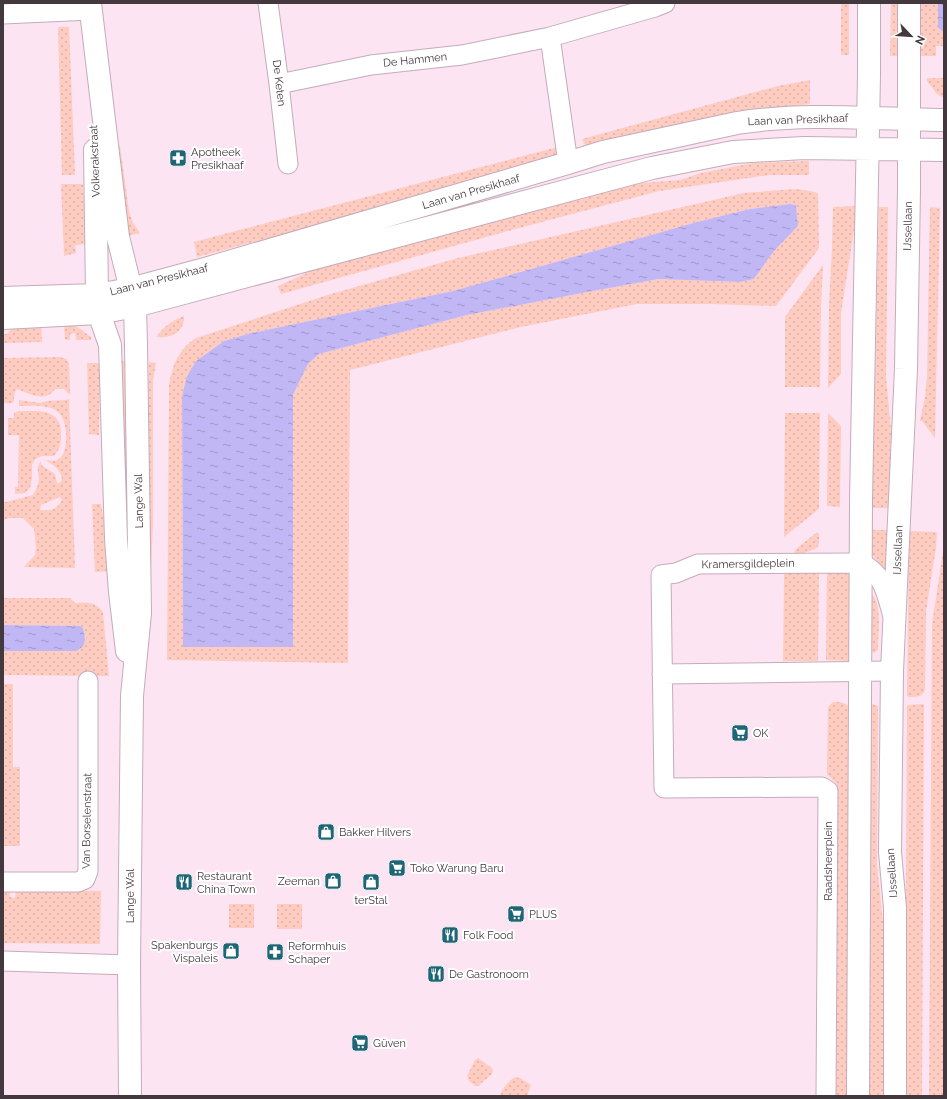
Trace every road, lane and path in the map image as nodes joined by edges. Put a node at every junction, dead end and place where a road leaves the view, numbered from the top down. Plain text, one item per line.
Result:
1 (268, 3) edge
2 (664, 3) edge
3 (869, 3) edge
4 (909, 3) edge
5 (91, 6) edge
6 (3, 14) edge
7 (550, 37) junction
8 (279, 84) junction
9 (868, 118) junction
10 (908, 120) junction
11 (944, 120) edge
12 (868, 148) junction
13 (908, 150) junction
14 (944, 150) edge
15 (568, 163) junction
16 (288, 164) dead end
17 (3, 298) edge
18 (133, 298) junction
19 (98, 304) junction
20 (3, 318) edge
21 (861, 563) junction
22 (895, 625) junction
23 (892, 671) junction
24 (860, 672) junction
25 (662, 674) junction
26 (88, 681) dead end
27 (132, 696) junction
28 (664, 788) joint
29 (3, 882) edge
30 (3, 961) edge
31 (129, 965) junction
32 (130, 1096) edge
33 (826, 1096) edge
34 (858, 1096) edge
35 (895, 1096) edge

1 - 8 street, De Keten
2 - 7 street, De Hammen
3 - 9 street
4 - 10 street, IJssellaan
5 - 6 street
5 - 18 street, Volkerakstraat
5 - 19 street, Volkerakstraat
7 - 8 street, De Hammen
7 - 15 street
8 - 16 street, De Keten
9 - 10 street, Laan van Presikhaaf
9 - 12 street
9 - 15 street, Laan van Presikhaaf
10 - 11 street, Laan van Presikhaaf
10 - 13 street, IJssellaan
12 - 13 street, Laan van Presikhaaf
12 - 18 street, Laan van Presikhaaf
12 - 21 street
13 - 14 street, Laan van Presikhaaf
13 - 22 street, IJssellaan
15 - 18 street, Laan van Presikhaaf
17 - 19 street, Laan van Presikhaaf
18 - 19 street, Laan van Presikhaaf
18 - 27 street, Lange Wal
19 - 20 street, Laan van Presikhaaf
19 - 27 street, Lange Wal
21 - 22 street
21 - 24 street
21 - 25 street, Kramersgildeplein
22 - 23 street, IJssellaan
23 - 24 street
23 - 35 street, IJssellaan
24 - 25 street
24 - 34 street
25 - 28 street, Kramersgildeplein
26 - 29 street, Van Borselenstraat
27 - 31 street, Lange Wal
28 - 33 street, Raadsheerplein
30 - 31 street
31 - 32 street, Lange Wal

